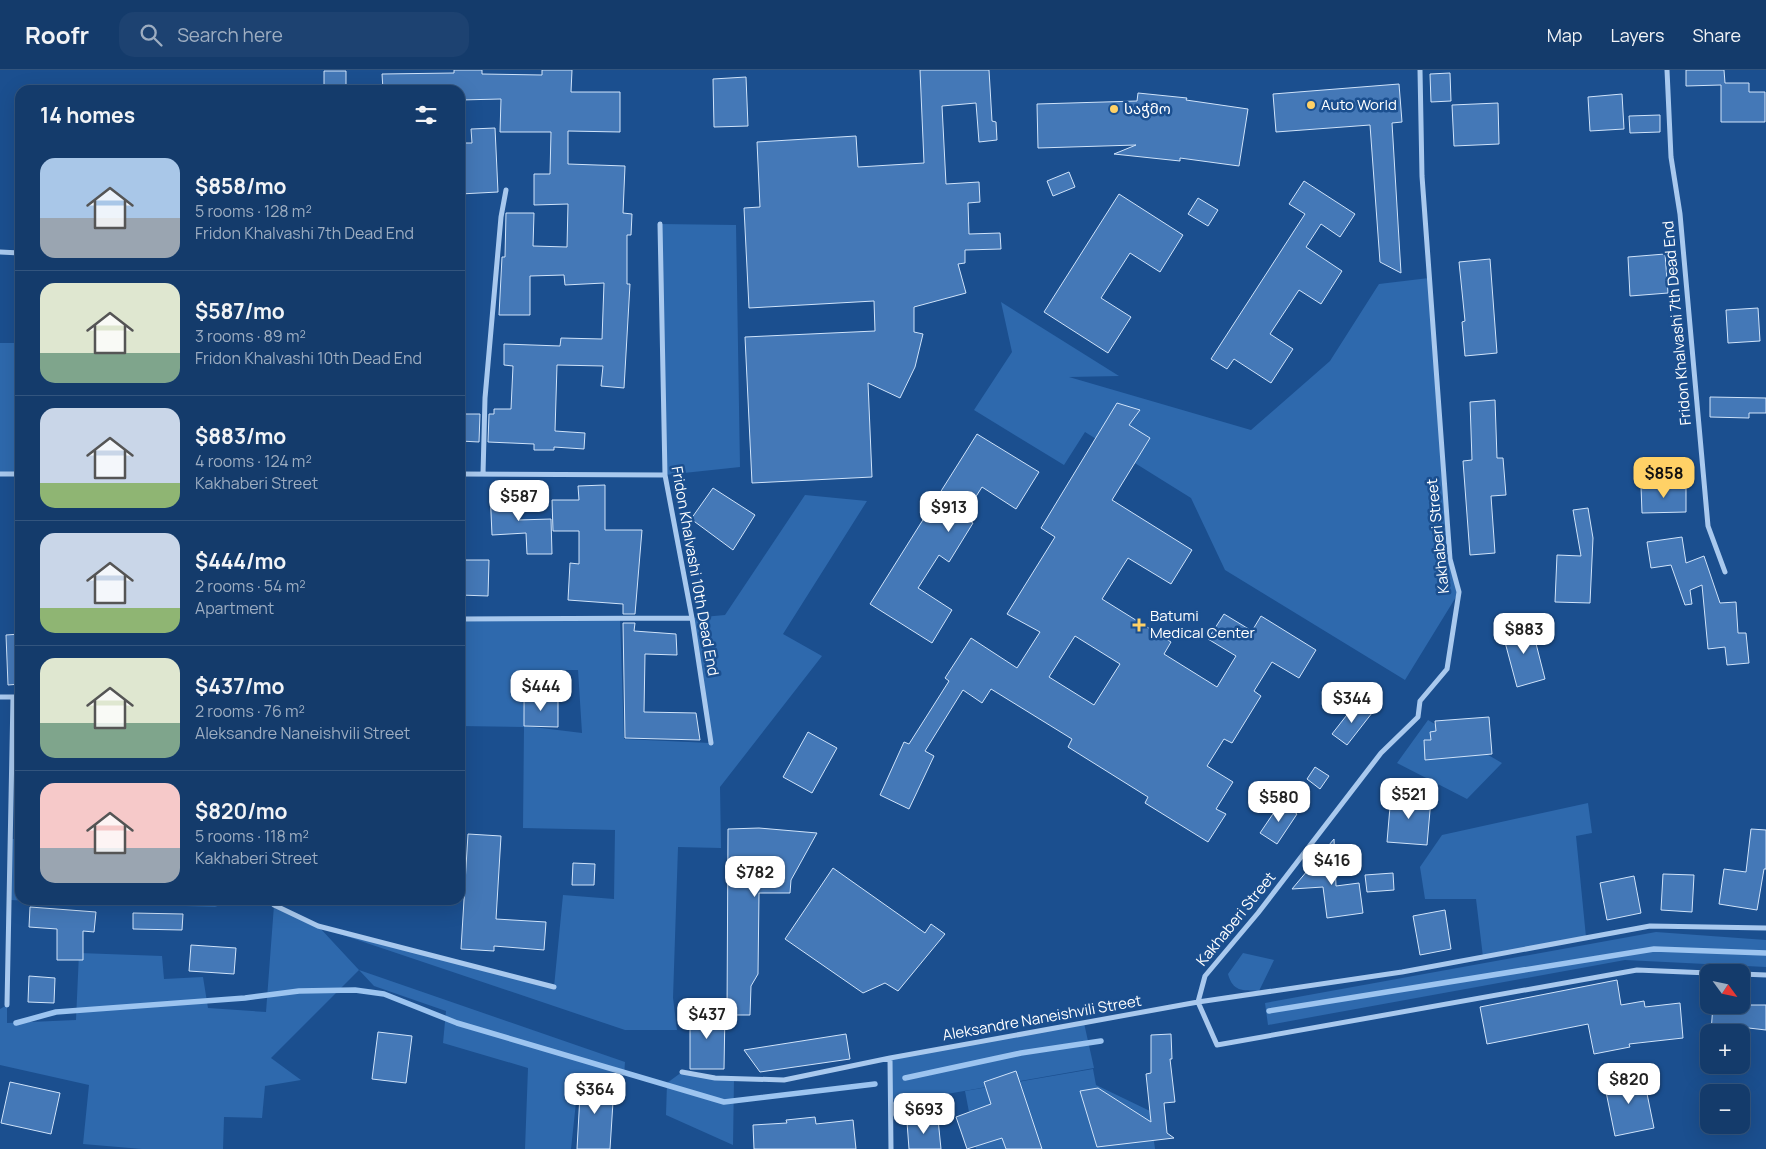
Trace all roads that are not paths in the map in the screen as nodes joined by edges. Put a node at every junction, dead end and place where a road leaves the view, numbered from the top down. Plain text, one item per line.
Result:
1 (1420, 70) edge
2 (1667, 70) edge
3 (506, 190) dead end
4 (660, 224) dead end
5 (0, 252) edge
6 (15, 253) edge
7 (0, 474) edge
8 (15, 474) edge
9 (465, 474) edge
10 (483, 474) junction
11 (665, 475) junction
12 (1725, 572) dead end
13 (692, 618) junction
14 (465, 619) edge
15 (0, 697) edge
16 (13, 697) joint
17 (710, 743) dead end
18 (274, 905) edge
19 (1766, 928) edge
20 (1700, 973) edge
21 (1750, 974) edge
22 (1766, 975) edge
23 (554, 987) dead end
24 (1198, 1002) junction
25 (7, 1005) dead end
26 (890, 1058) junction
27 (682, 1072) dead end
28 (891, 1149) edge

1 - 24 street, Kakhaberi Street
2 - 12 street, Fridon Khalvashi 7th Dead End
3 - 10 street
4 - 11 street, Fridon Khalvashi 10th Dead End
5 - 6 street
7 - 8 street
9 - 10 street
10 - 11 street
11 - 13 street, Fridon Khalvashi 10th Dead End
13 - 14 street
13 - 17 street, Fridon Khalvashi 10th Dead End
15 - 16 street
16 - 25 street
18 - 23 street
19 - 24 street
20 - 24 street
21 - 22 street
24 - 26 street, Aleksandre Naneishvili Street
26 - 27 street, Aleksandre Naneishvili Street
26 - 28 street

